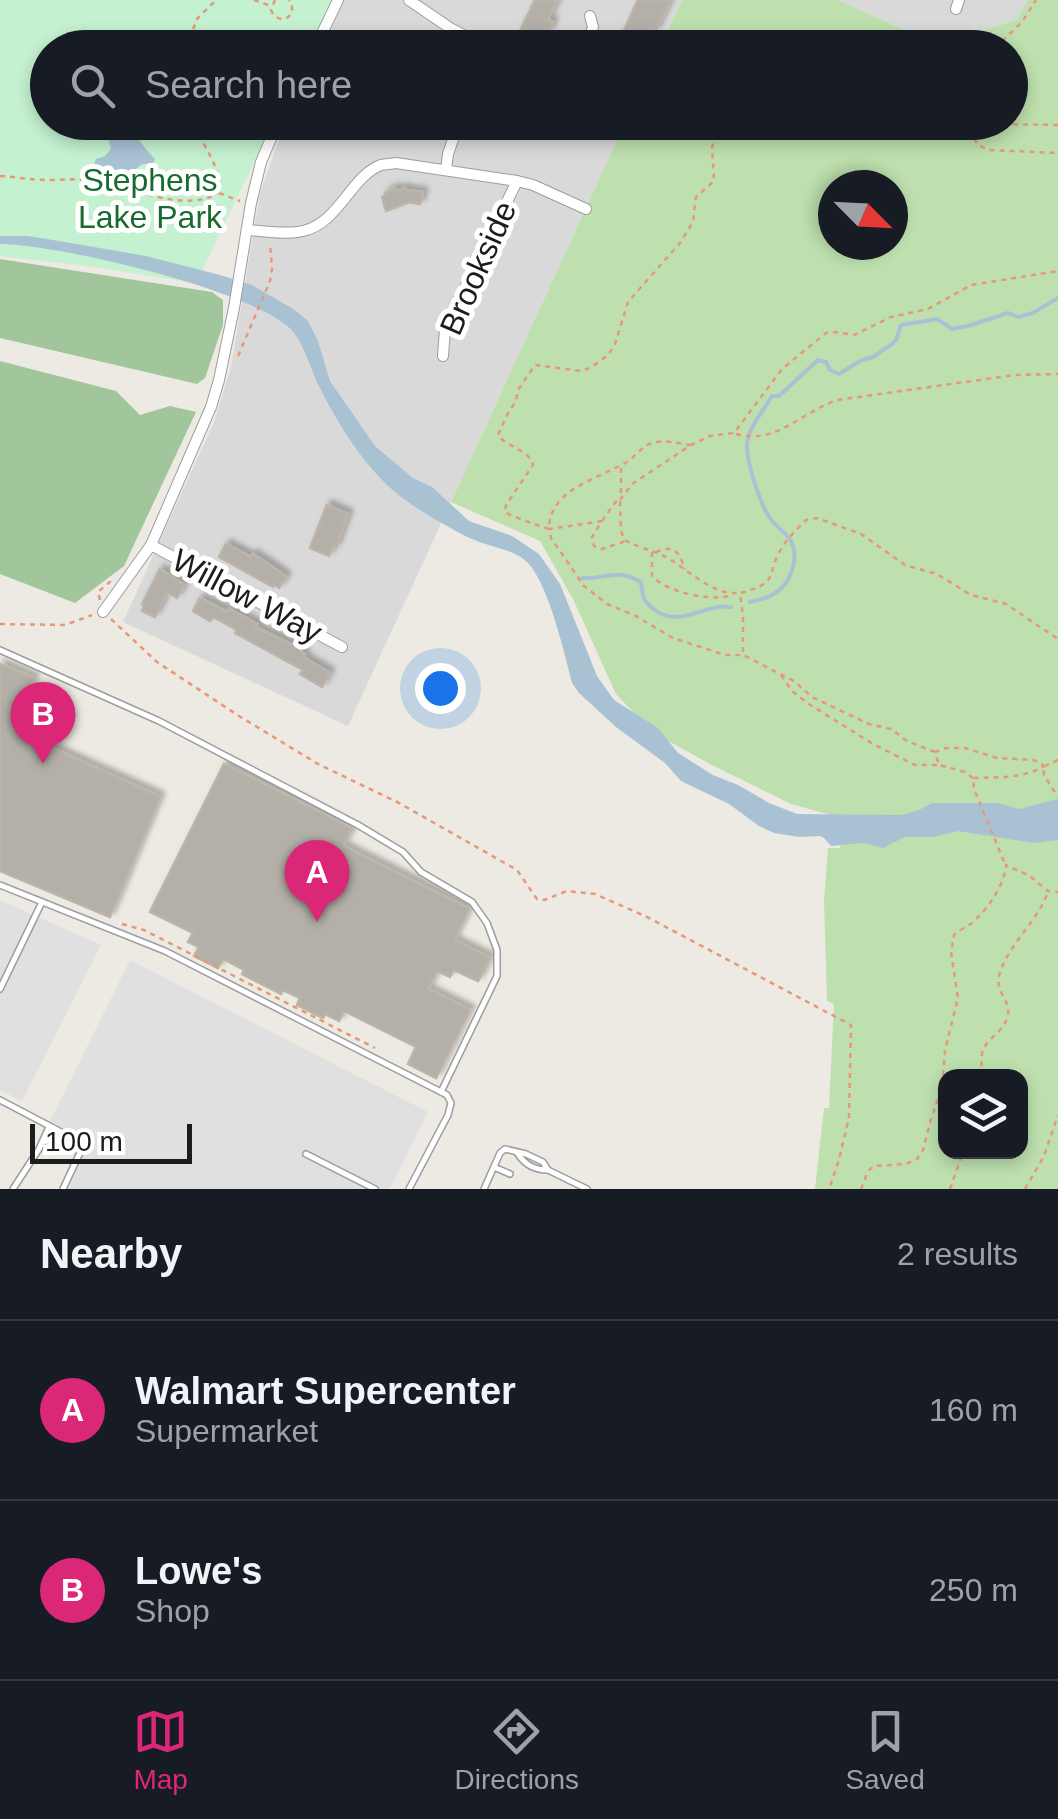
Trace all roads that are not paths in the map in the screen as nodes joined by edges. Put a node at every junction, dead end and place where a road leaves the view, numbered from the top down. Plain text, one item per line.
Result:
1 (338, 0) edge
2 (409, 0) edge
3 (590, 16) dead end
4 (324, 30) edge
5 (454, 30) edge
6 (592, 30) edge
7 (271, 140) edge
8 (453, 140) edge
9 (446, 170) junction
10 (516, 181) junction
11 (586, 209) dead end
12 (248, 230) junction
13 (444, 356) dead end
14 (151, 545) junction
15 (103, 612) road end
16 (342, 647) dead end
17 (0, 650) edge
18 (0, 886) edge
19 (42, 902) junction
20 (0, 989) edge
21 (441, 1092) junction
22 (0, 1100) edge
23 (49, 1126) junction
24 (306, 1154) dead end
25 (494, 1167) junction
26 (510, 1174) dead end
27 (13, 1189) edge
28 (63, 1189) edge
29 (375, 1189) edge
30 (409, 1189) edge
31 (484, 1189) edge
32 (587, 1189) edge

1 - 4 street
2 - 5 street
3 - 6 street
7 - 12 street
8 - 9 street
9 - 10 street
9 - 12 street
10 - 11 street
10 - 13 street, Brookside
12 - 14 street
14 - 15 street
14 - 16 street, Willow Way
17 - 21 lane
18 - 19 lane
19 - 20 lane
19 - 21 lane
21 - 30 lane
22 - 23 lane
23 - 27 lane
23 - 28 lane
24 - 29 lane
25 - 26 lane
25 - 31 lane
25 - 32 lane

